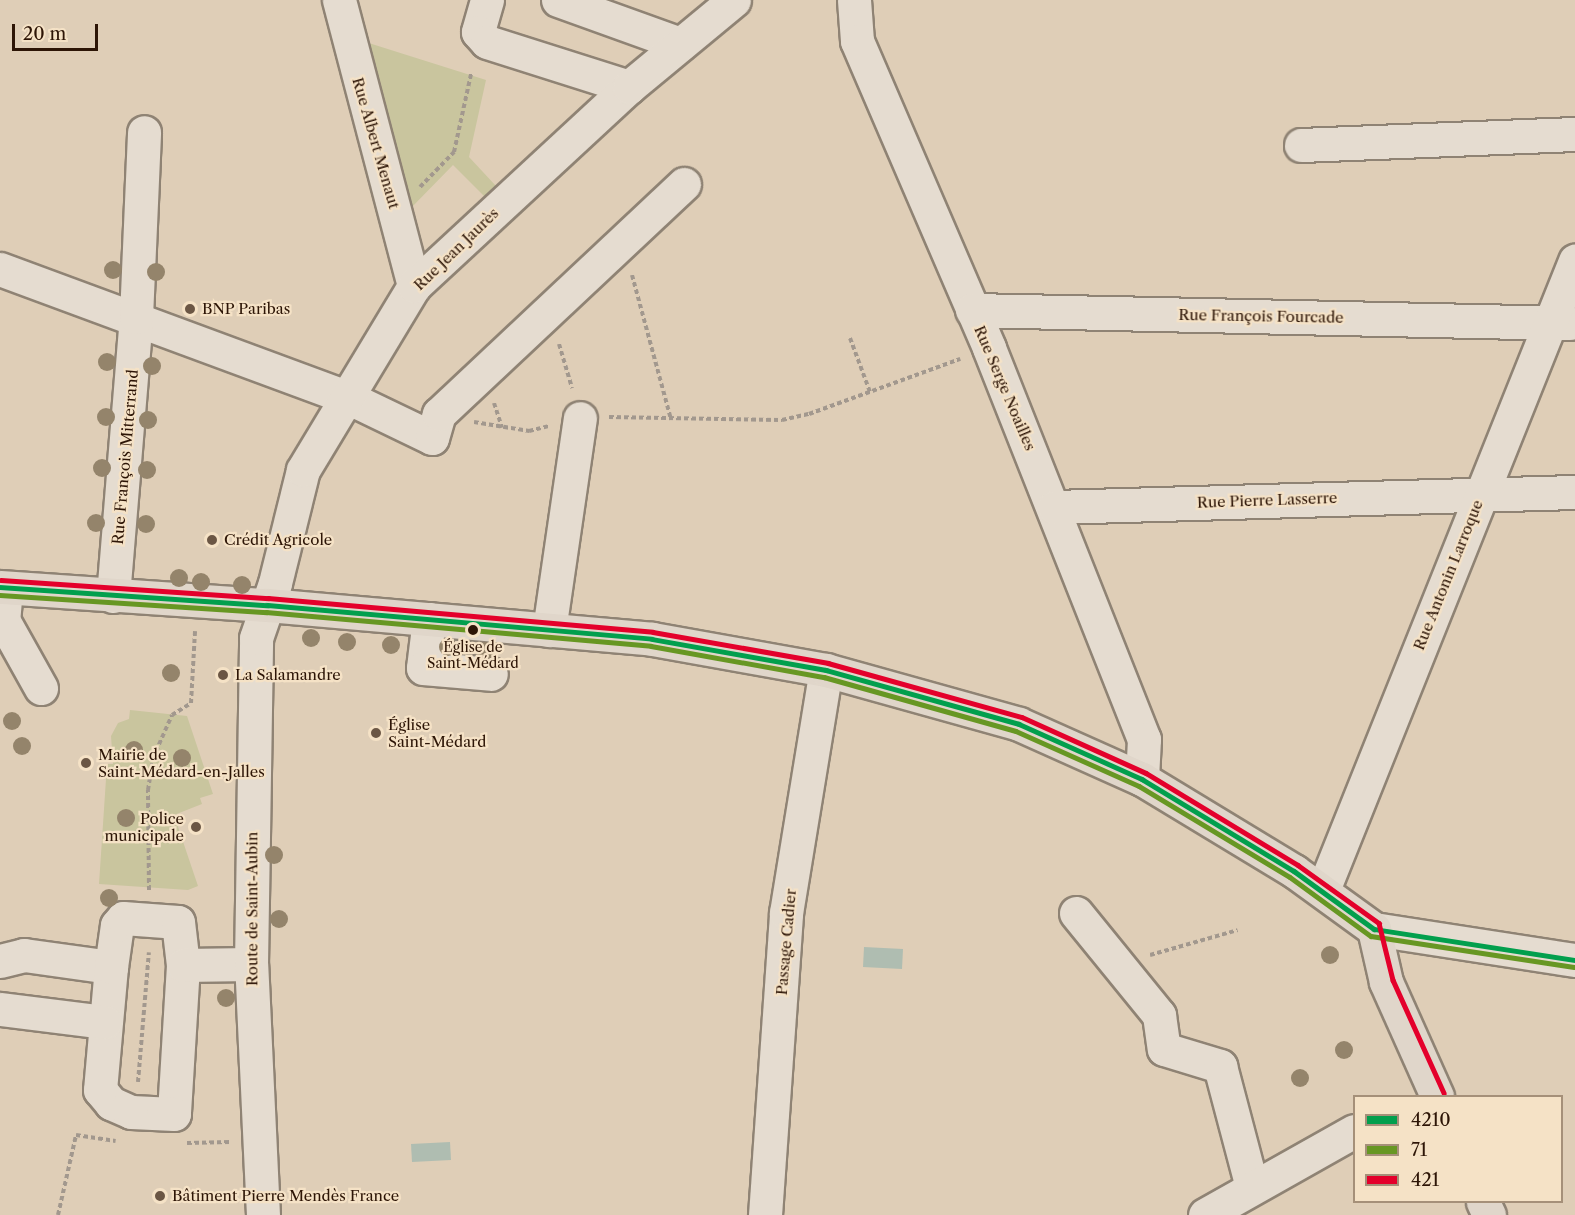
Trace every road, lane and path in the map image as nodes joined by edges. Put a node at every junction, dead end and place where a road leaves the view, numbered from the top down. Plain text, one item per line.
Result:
1 (339, 0) edge
2 (487, 0) edge
3 (558, 0) edge
4 (734, 0) edge
5 (854, 0) edge
6 (680, 44) junction
7 (471, 74) dead end
8 (629, 87) junction
9 (144, 132) dead end
10 (1575, 134) edge
11 (1301, 145) dead end
12 (684, 184) dead end
13 (394, 204) junction
14 (624, 242) junction
15 (1575, 261) edge
16 (0, 269) edge
17 (414, 286) junction
18 (972, 310) junction
19 (550, 312) junction
20 (136, 317) junction
21 (1563, 322) edge
22 (850, 338) dead end
23 (989, 348) junction
24 (870, 392) junction
25 (349, 398) junction
26 (580, 418) junction
27 (670, 420) junction
28 (436, 426) junction
29 (1575, 492) edge
30 (1480, 493) junction
31 (1054, 507) junction
32 (3, 588) edge
33 (112, 596) junction
34 (189, 601) junction
35 (267, 605) junction
36 (429, 619) junction
37 (549, 630) junction
38 (826, 670) junction
39 (491, 674) dead end
40 (41, 688) dead end
41 (1142, 779) junction
42 (1323, 890) junction
43 (1076, 913) dead end
44 (151, 918) junction
45 (1374, 929) junction
46 (1238, 930) dead end
47 (1575, 960) edge
48 (0, 961) edge
49 (251, 964) junction
50 (1118, 965) junction
51 (183, 966) junction
52 (111, 967) junction
53 (0, 1009) edge
54 (105, 1022) junction
55 (1429, 1093) edge
56 (136, 1112) junction
57 (176, 1129) junction
58 (1353, 1132) edge
59 (121, 1142) dead end
60 (258, 1142) junction
61 (1252, 1187) junction
62 (58, 1215) edge
63 (263, 1215) edge
64 (765, 1215) edge
65 (1205, 1215) edge

1 - 13 street, Rue Albert Menaut
2 - 8 street
3 - 6 street
4 - 6 street, Rue Jean Jaurès
5 - 18 street, Rue Serge Noailles
6 - 8 street, Rue Jean Jaurès
7 - 13 path
8 - 17 street, Rue Jean Jaurès
9 - 20 street, Rue François Mitterrand
10 - 11 street
12 - 14 street
13 - 17 street, Rue Albert Menaut
14 - 19 street
14 - 27 path
15 - 21 street, Rue Antonin Larroque
16 - 20 street
17 - 25 street, Rue Jean Jaurès
18 - 21 street, Rue François Fourcade
18 - 23 street, Rue Serge Noailles
19 - 26 path
19 - 28 street
20 - 25 street
20 - 33 street, Rue François Mitterrand
21 - 30 street, Rue Antonin Larroque
22 - 24 path
23 - 24 path
23 - 31 street, Rue Serge Noailles
24 - 27 path
25 - 28 street
25 - 35 street, Rue Jean Jaurès
26 - 27 path
26 - 28 path
26 - 37 street
29 - 30 street, Rue Pierre Lasserre
30 - 31 street, Rue Pierre Lasserre
30 - 42 street, Rue Antonin Larroque
31 - 41 street, Rue Serge Noailles
32 - 33 main road
32 - 40 street
33 - 34 main road
34 - 35 main road
34 - 44 path
35 - 36 main road
35 - 49 street, Route de Saint-Aubin
36 - 37 main road
36 - 39 street
37 - 38 main road
38 - 41 main road
38 - 64 street, Passage Cadier
41 - 42 main road
42 - 45 main road
43 - 50 street
44 - 51 street
44 - 52 street
44 - 56 path
45 - 47 street
45 - 55 main road
46 - 50 path
48 - 52 street
49 - 51 street
49 - 60 street, Route de Saint-Aubin
50 - 61 street
51 - 57 street
52 - 54 street
53 - 54 street
54 - 56 street
56 - 57 street
57 - 60 path
58 - 61 street
59 - 62 path
60 - 63 street, Route de Saint-Aubin
61 - 65 street

